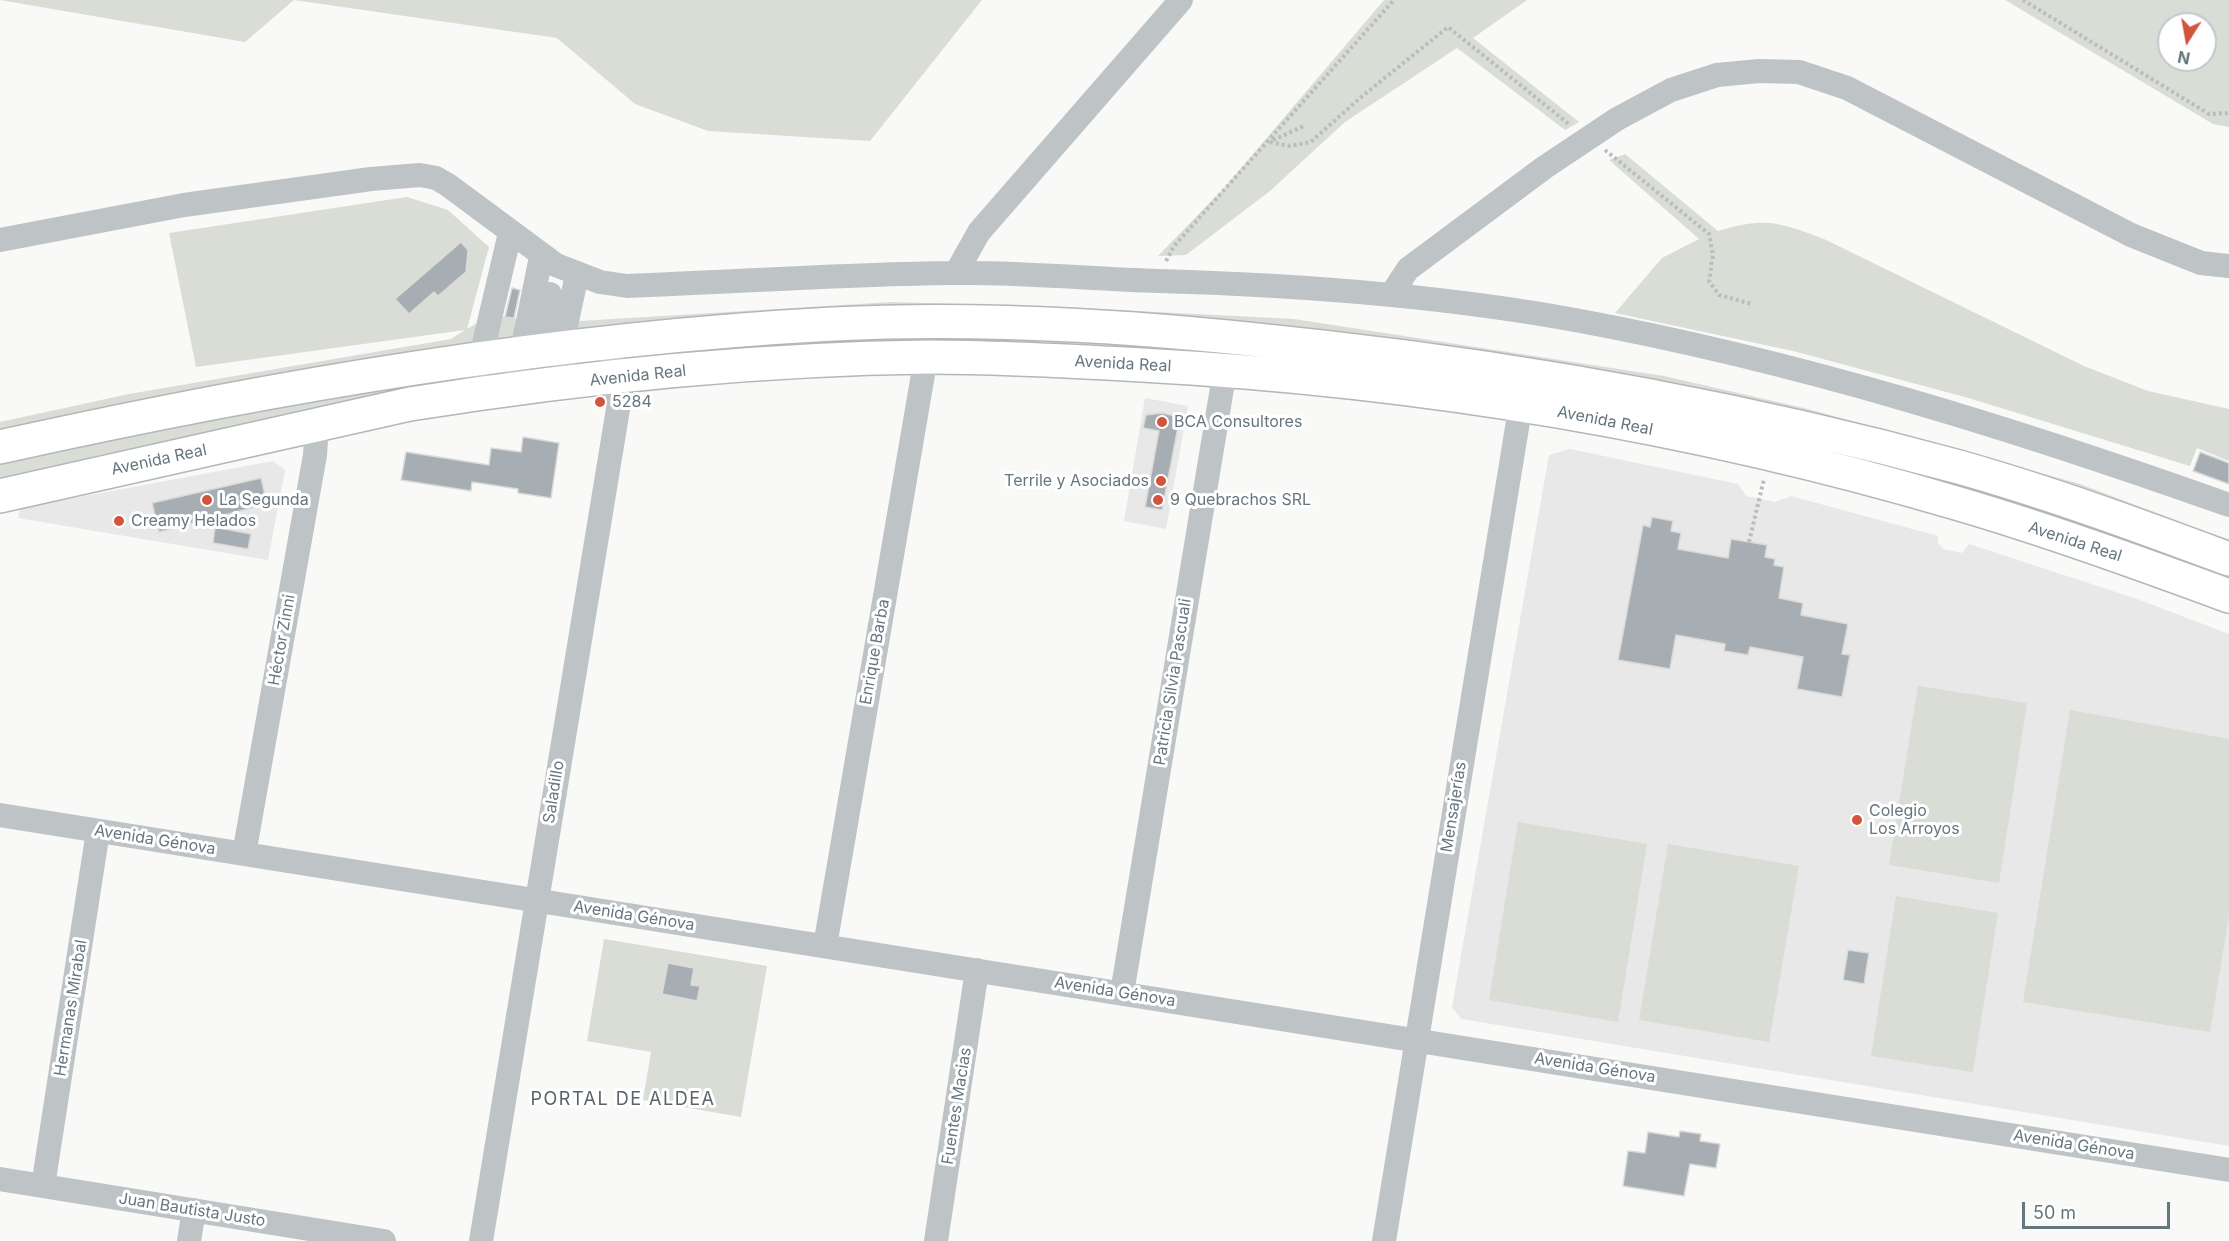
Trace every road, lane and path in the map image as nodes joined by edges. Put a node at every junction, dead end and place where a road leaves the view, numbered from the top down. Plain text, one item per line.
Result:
1 (1181, 0) edge
2 (1394, 0) edge
3 (2022, 0) edge
4 (2229, 113) edge
5 (1304, 126) dead end
6 (1588, 138) junction
7 (1270, 142) junction
8 (510, 233) junction
9 (0, 240) edge
10 (558, 266) junction
11 (2229, 266) edge
12 (956, 273) junction
13 (1155, 281) junction
14 (1391, 295) junction
15 (1752, 304) dead end
16 (608, 343) junction
17 (561, 348) junction
18 (521, 355) junction
19 (926, 357) junction
20 (480, 360) junction
21 (1225, 370) junction
22 (1526, 373) junction
23 (615, 378) junction
24 (568, 384) junction
25 (520, 389) junction
26 (477, 394) junction
27 (1520, 405) junction
28 (317, 426) junction
29 (0, 447) edge
30 (1769, 455) junction
31 (0, 496) edge
32 (2229, 505) edge
33 (1749, 542) dead end
34 (2229, 559) edge
35 (2229, 596) edge
36 (0, 815) edge
37 (98, 831) junction
38 (244, 854) junction
39 (536, 901) junction
40 (825, 946) junction
41 (977, 970) junction
42 (1122, 993) junction
43 (1416, 1039) junction
44 (2229, 1170) edge
45 (0, 1179) edge
46 (43, 1186) junction
47 (194, 1210) junction
48 (189, 1241) edge
49 (384, 1241) edge
50 (481, 1241) edge
51 (936, 1241) edge
52 (1384, 1241) edge

1 - 12 street
2 - 7 path
3 - 4 path
5 - 7 path
6 - 7 path
6 - 11 street
6 - 14 street
6 - 15 path
7 - 13 path
8 - 9 street
8 - 10 street
8 - 20 street
10 - 12 street
10 - 17 street
10 - 18 street
12 - 13 street
13 - 14 street
14 - 32 street
16 - 17 main road, Avenida Real
16 - 22 main road, Avenida Real
16 - 23 street, Saladillo
17 - 18 main road, Avenida Real
17 - 24 street
18 - 20 main road, Avenida Real
18 - 25 street
19 - 21 main road, Avenida Real
19 - 23 main road, Avenida Real
19 - 40 street, Enrique Barba
20 - 26 street
20 - 29 main road, Avenida Real
21 - 27 main road, Avenida Real
21 - 42 street, Patricia Silvia Pascuali
22 - 27 street, Mensajerías
22 - 34 main road, Avenida Real
23 - 24 main road, Avenida Real
23 - 39 street, Saladillo
24 - 25 main road, Avenida Real
25 - 26 main road, Avenida Real
26 - 28 main road, Avenida Real
27 - 30 main road, Avenida Real
27 - 43 street, Mensajerías
28 - 31 main road, Avenida Real
28 - 38 street, Héctor Zinni
30 - 33 path
30 - 35 main road, Avenida Real
36 - 37 street, Avenida Génova
37 - 38 street, Avenida Génova
37 - 46 street, Hermanas Mirabal
38 - 39 street, Avenida Génova
39 - 40 street, Avenida Génova
39 - 50 street, Saladillo
40 - 41 street, Avenida Génova
41 - 42 street, Avenida Génova
41 - 51 street, Fuentes Macias
42 - 43 street, Avenida Génova
43 - 44 street, Avenida Génova
43 - 52 street, Mensajerías
45 - 46 street, Juan Bautista Justo
46 - 47 street, Juan Bautista Justo
47 - 48 street
47 - 49 street, Juan Bautista Justo

